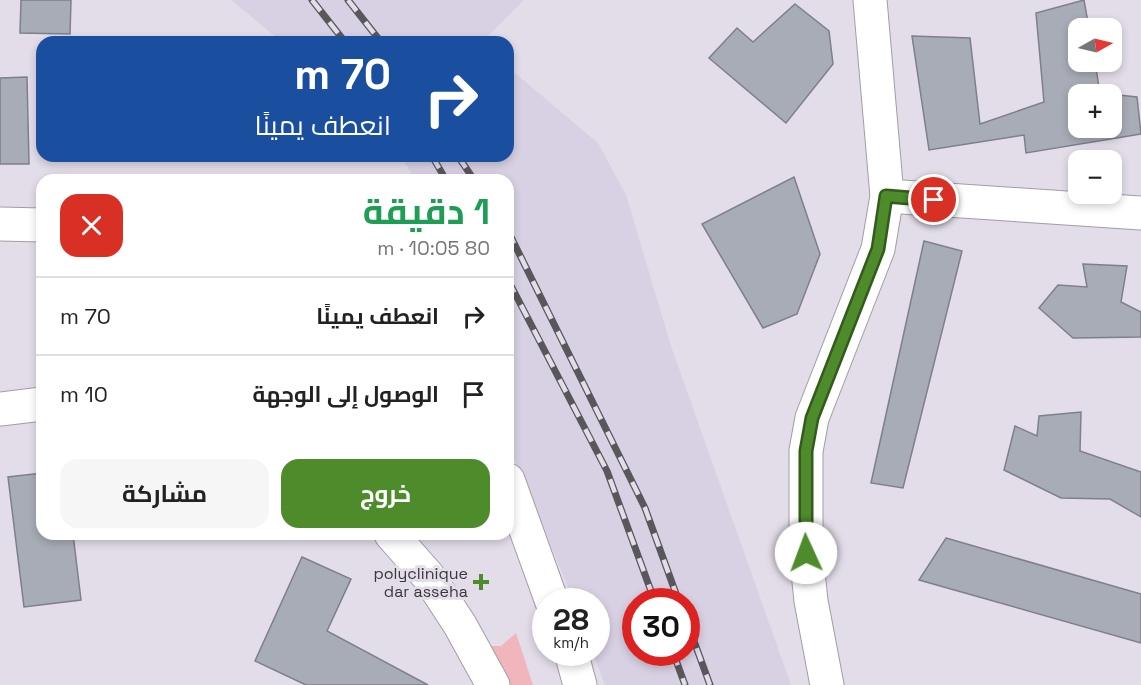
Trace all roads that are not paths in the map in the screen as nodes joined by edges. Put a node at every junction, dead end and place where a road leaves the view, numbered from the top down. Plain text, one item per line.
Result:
1 (870, 0) edge
2 (886, 196) junction
3 (1141, 213) edge
4 (0, 224) edge
5 (36, 225) edge
6 (36, 405) edge
7 (0, 409) edge
8 (514, 497) edge
9 (396, 540) edge
10 (547, 588) edge
11 (575, 666) edge
12 (493, 685) edge
13 (580, 685) edge
14 (826, 685) edge

1 - 2 street
2 - 3 street
2 - 14 street
4 - 5 street
6 - 7 street
8 - 10 street
9 - 12 street
11 - 13 street

